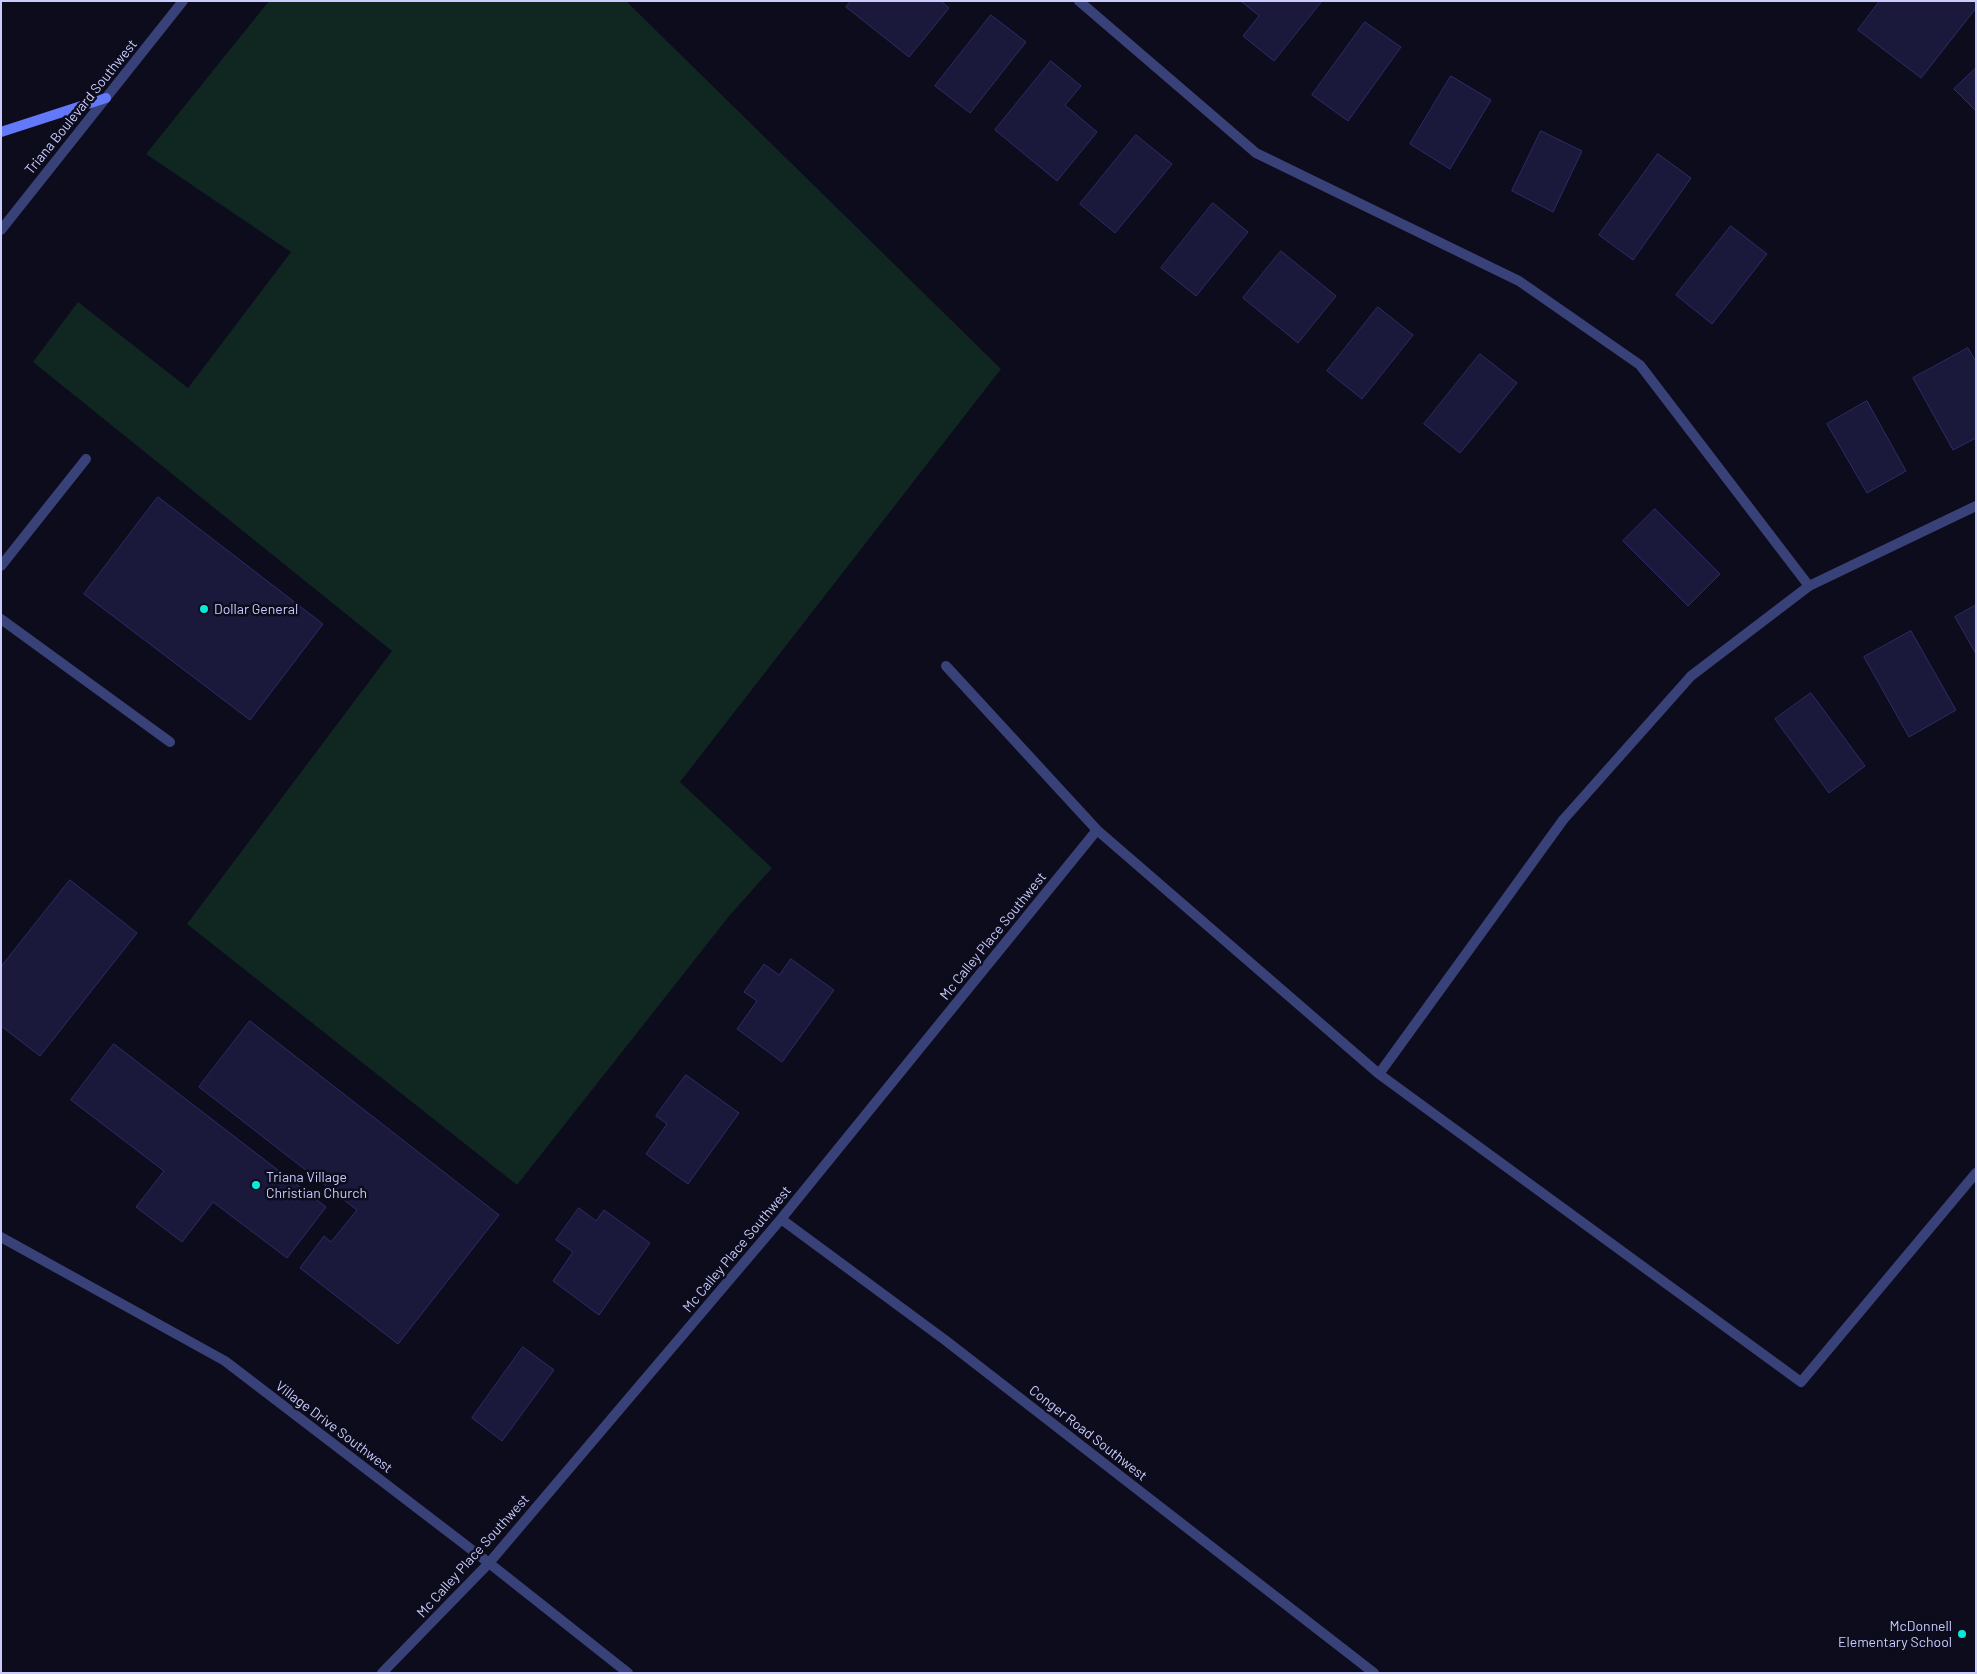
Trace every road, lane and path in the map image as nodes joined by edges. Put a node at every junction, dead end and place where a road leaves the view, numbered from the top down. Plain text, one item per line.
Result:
1 (183, 1) edge
2 (1079, 1) edge
3 (106, 98) junction
4 (1, 132) edge
5 (1, 230) edge
6 (86, 459) dead end
7 (1976, 506) edge
8 (1, 566) edge
9 (1809, 586) junction
10 (1, 619) edge
11 (946, 666) dead end
12 (170, 742) dead end
13 (1097, 830) junction
14 (1379, 1074) junction
15 (1976, 1173) edge
16 (781, 1219) junction
17 (1, 1237) edge
18 (489, 1563) junction
19 (382, 1673) edge
20 (628, 1673) edge
21 (1374, 1673) edge

1 - 3 street, Triana Boulevard Southwest
2 - 9 street
3 - 4 street
3 - 5 street, Triana Boulevard Southwest
6 - 8 street
7 - 9 street
9 - 14 street
10 - 12 street
11 - 13 street
13 - 14 street
13 - 16 street, Mc Calley Place Southwest
14 - 15 street
16 - 18 street, Mc Calley Place Southwest
16 - 21 street, Conger Road Southwest
17 - 18 street, Village Drive Southwest
18 - 19 street, Mc Calley Place Southwest
18 - 20 street, Village Drive Southwest

